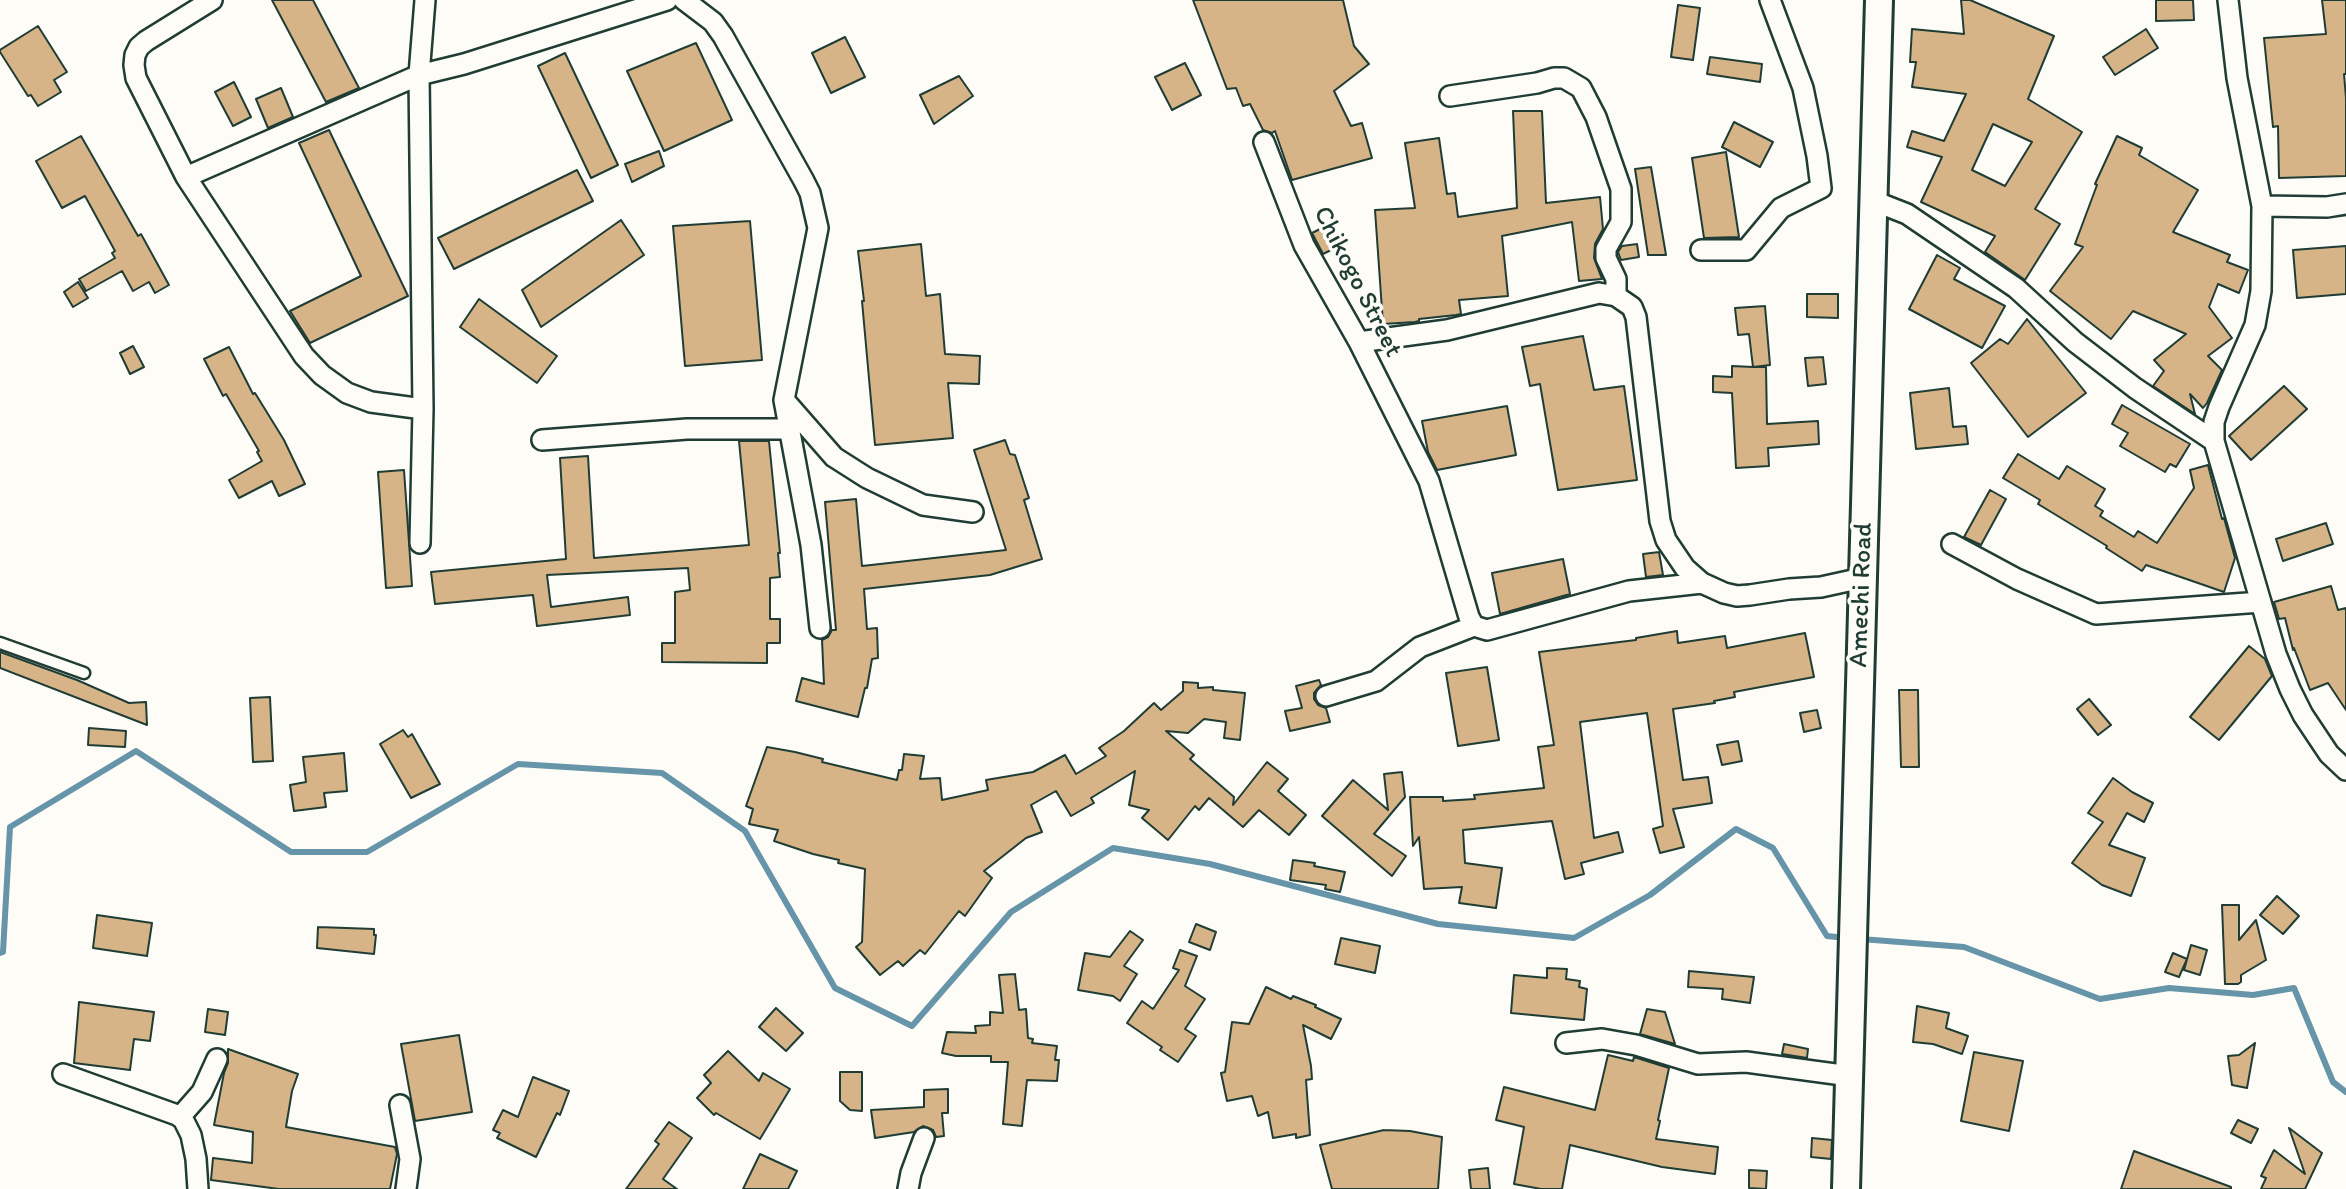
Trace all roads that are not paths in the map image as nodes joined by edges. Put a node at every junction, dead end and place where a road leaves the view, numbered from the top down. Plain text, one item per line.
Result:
1 (212, 0) edge
2 (425, 0) edge
3 (667, 0) edge
4 (684, 0) edge
5 (1770, 0) edge
6 (1879, 0) edge
7 (2228, 0) edge
8 (419, 75) junction
9 (1450, 96) dead end
10 (1264, 142) dead end
11 (186, 177) junction
12 (1874, 201) junction
13 (2346, 204) edge
14 (2262, 206) junction
15 (1700, 250) dead end
16 (1616, 296) junction
17 (1359, 342) junction
18 (785, 400) junction
19 (422, 409) junction
20 (790, 429) junction
21 (542, 440) dead end
22 (2214, 442) junction
23 (973, 512) dead end
24 (420, 543) dead end
25 (1952, 544) dead end
26 (1862, 578) junction
27 (1702, 583) junction
28 (2261, 602) junction
29 (1474, 626) junction
30 (820, 628) dead end
31 (0, 643) edge
32 (84, 673) dead end
33 (1326, 696) dead end
34 (2346, 769) edge
35 (1566, 1043) dead end
36 (217, 1059) dead end
37 (63, 1074) dead end
38 (1850, 1076) junction
39 (400, 1105) dead end
40 (180, 1118) junction
41 (924, 1138) dead end
42 (198, 1189) edge
43 (406, 1189) edge
44 (908, 1189) edge
45 (1846, 1189) edge

1 - 11 street
2 - 8 street
3 - 8 street
4 - 18 street
5 - 15 street
6 - 12 main road, Amechi Road
7 - 14 street
8 - 11 street
8 - 19 street
9 - 16 street
10 - 17 street, Chikogo Street
11 - 19 street
12 - 22 street
12 - 26 main road, Amechi Road
13 - 14 street
14 - 22 street
16 - 17 street
16 - 27 street
17 - 29 street, Chikogo Street
18 - 20 street
18 - 23 street
19 - 24 street
20 - 21 street
20 - 30 street
22 - 28 street
25 - 28 street
26 - 27 street
26 - 38 main road, Amechi Road
27 - 29 street
28 - 34 street
29 - 33 street
31 - 32 lane
35 - 38 street
36 - 40 street
37 - 40 street
38 - 45 main road, Amechi Road
39 - 43 street
40 - 42 street
41 - 44 street

